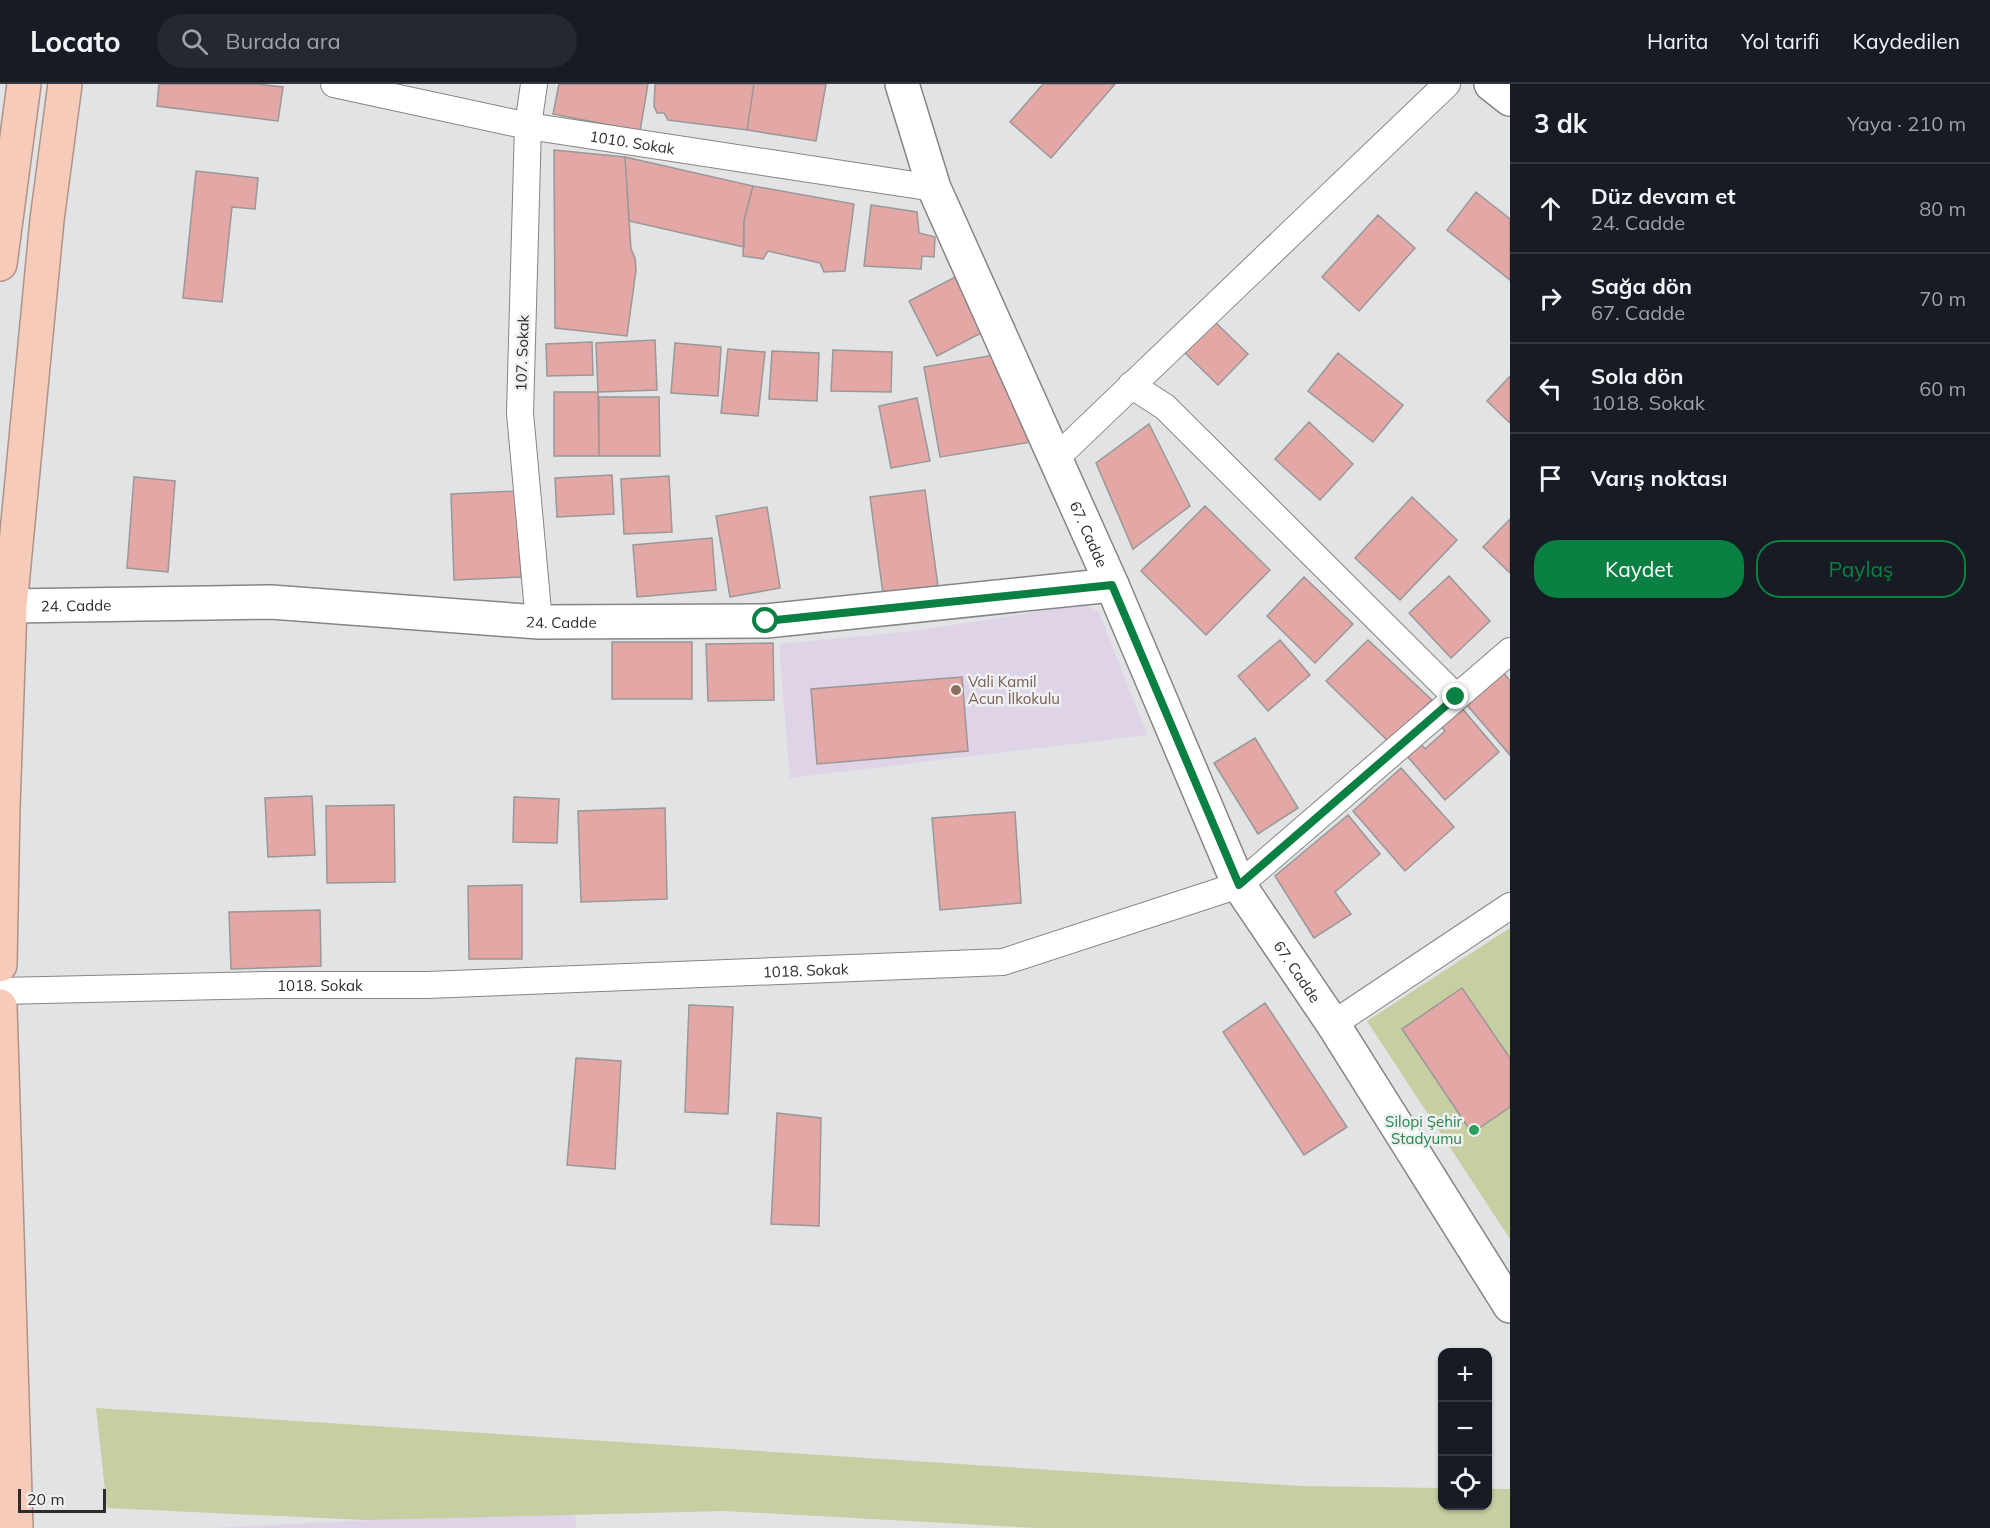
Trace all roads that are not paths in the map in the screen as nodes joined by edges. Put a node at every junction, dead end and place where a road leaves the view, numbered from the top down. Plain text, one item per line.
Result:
1 (24, 84) edge
2 (65, 84) edge
3 (334, 84) edge
4 (534, 84) edge
5 (902, 84) edge
6 (1447, 84) edge
7 (1491, 84) edge
8 (1510, 99) edge
9 (528, 126) junction
10 (934, 188) junction
11 (0, 264) edge
12 (1131, 386) junction
13 (1056, 459) junction
14 (1112, 585) junction
15 (10, 606) junction
16 (539, 622) junction
17 (1510, 651) edge
18 (1456, 697) junction
19 (1239, 885) junction
20 (1510, 906) edge
21 (0, 965) edge
22 (0, 991) edge
23 (0, 1006) edge
24 (1333, 1024) junction
25 (1510, 1306) edge
26 (6, 1398) edge
27 (16, 1528) edge

1 - 11 highway
2 - 15 highway
3 - 9 street, 1010. Sokak
4 - 9 street, 107. Sokak
5 - 10 street, 67. Cadde
6 - 12 street
7 - 8 street
9 - 10 street, 1010. Sokak
9 - 16 street, 107. Sokak
10 - 13 street, 67. Cadde
12 - 13 street
12 - 18 street
13 - 14 street, 67. Cadde
14 - 16 street, 24. Cadde
14 - 19 street, 67. Cadde
15 - 16 street, 24. Cadde
15 - 21 highway
17 - 18 street, 1018. Sokak
18 - 19 street, 1018. Sokak
19 - 22 street, 1018. Sokak
19 - 24 street, 67. Cadde
20 - 24 street
23 - 26 highway
24 - 25 street, 67. Cadde
26 - 27 highway

